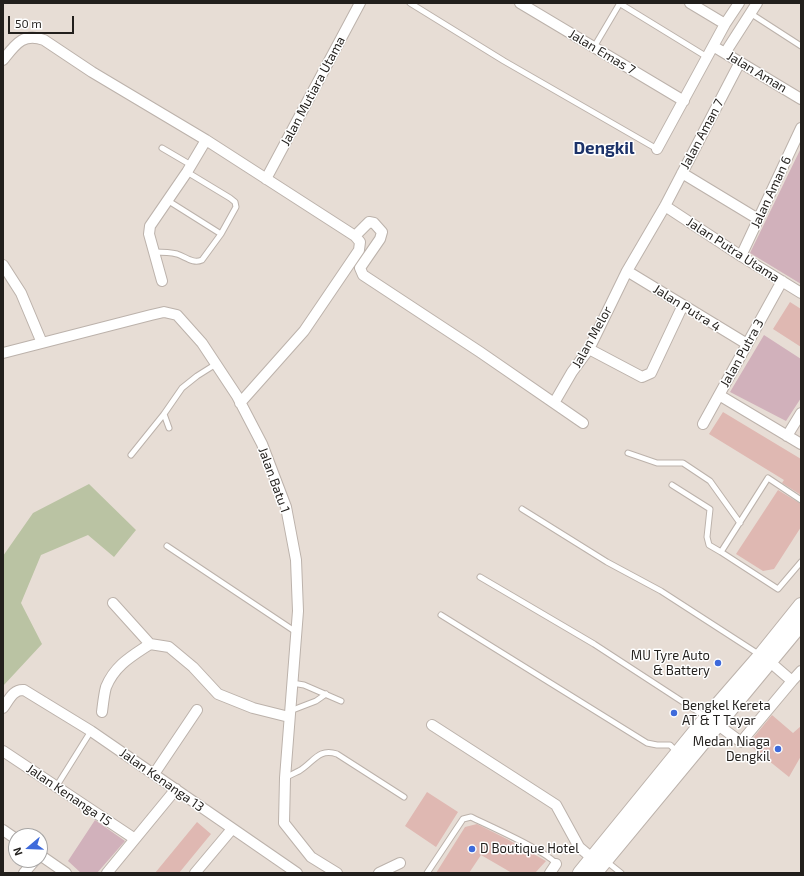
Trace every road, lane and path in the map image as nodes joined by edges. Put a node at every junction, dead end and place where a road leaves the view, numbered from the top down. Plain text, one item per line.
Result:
1 (360, 3) edge
2 (410, 3) edge
3 (520, 3) edge
4 (619, 3) edge
5 (690, 3) edge
6 (739, 3) edge
7 (757, 3) edge
8 (750, 13) junction
9 (725, 24) junction
10 (713, 46) junction
11 (801, 46) edge
12 (594, 47) junction
13 (725, 53) junction
14 (707, 57) junction
15 (3, 60) edge
16 (740, 62) junction
17 (801, 99) edge
18 (684, 101) junction
19 (801, 128) edge
20 (206, 140) junction
21 (162, 148) dead end
22 (657, 149) joint
23 (189, 168) junction
24 (682, 173) junction
25 (266, 179) junction
26 (167, 200) junction
27 (666, 206) junction
28 (758, 219) junction
29 (221, 234) junction
30 (355, 236) junction
31 (153, 252) junction
32 (741, 256) junction
33 (3, 265) edge
34 (627, 271) junction
35 (162, 281) dead end
36 (782, 281) junction
37 (801, 293) edge
38 (683, 305) junction
39 (42, 343) junction
40 (747, 344) junction
41 (589, 349) junction
42 (3, 353) edge
43 (216, 364) junction
44 (719, 395) junction
45 (240, 403) junction
46 (554, 403) junction
47 (801, 413) edge
48 (164, 414) junction
49 (583, 422) dead end
50 (703, 424) dead end
51 (169, 428) dead end
52 (787, 436) junction
53 (801, 444) edge
54 (628, 453) dead end
55 (131, 455) dead end
56 (672, 485) dead end
57 (801, 500) edge
58 (522, 509) dead end
59 (740, 523) junction
60 (167, 546) dead end
61 (721, 552) junction
62 (801, 562) edge
63 (480, 577) dead end
64 (113, 603) dead end
65 (801, 605) edge
66 (441, 615) dead end
67 (800, 628) edge
68 (297, 633) junction
69 (150, 644) junction
70 (765, 659) junction
71 (801, 671) edge
72 (792, 681) junction
73 (292, 683) junction
74 (326, 694) junction
75 (341, 701) dead end
76 (3, 708) edge
77 (198, 710) dead end
78 (102, 712) dead end
79 (290, 714) junction
80 (712, 722) junction
81 (432, 725) dead end
82 (91, 731) junction
83 (3, 751) edge
84 (678, 753) junction
85 (154, 774) junction
86 (285, 778) junction
87 (56, 786) junction
88 (176, 789) junction
89 (404, 797) dead end
90 (232, 829) junction
91 (135, 839) junction
92 (598, 859) junction
93 (48, 861) edge
94 (400, 863) dead end
95 (556, 864) joint
96 (108, 872) edge
97 (66, 873) edge
98 (195, 873) edge
99 (298, 873) edge
100 (337, 873) edge
101 (379, 873) edge
102 (427, 873) edge
103 (550, 873) edge
104 (580, 873) edge
105 (594, 873) edge
106 (621, 873) edge

1 - 25 street, Jalan Mutiara Utama
2 - 22 lane
3 - 12 street, Jalan Emas 7
4 - 12 lane
4 - 14 lane
5 - 9 street
6 - 9 street
7 - 8 street
8 - 11 lane
8 - 13 street
9 - 10 street
10 - 13 street, Jalan Aman
10 - 14 street
12 - 18 street, Jalan Emas 7
13 - 16 street, Jalan Aman
14 - 18 street
15 - 20 street
16 - 17 street, Jalan Aman
16 - 24 street, Jalan Aman 7
18 - 22 street
19 - 28 street, Jalan Aman 6
20 - 23 street
20 - 25 street
21 - 23 lane
23 - 26 street
23 - 29 lane
24 - 27 street, Jalan Aman 7
24 - 28 street
25 - 30 street
26 - 29 lane
26 - 31 street
27 - 32 street, Jalan Putra Utama
27 - 34 street, Jalan Aman 7
28 - 32 street, Jalan Aman 6
29 - 31 lane
30 - 45 street
30 - 46 street
31 - 35 street
32 - 36 street, Jalan Putra Utama
33 - 39 street
34 - 38 street, Jalan Putra 4
34 - 41 street, Jalan Melor
36 - 37 street, Jalan Putra Utama
36 - 40 street, Jalan Putra 3
38 - 40 street, Jalan Putra 4
38 - 41 street
39 - 42 street, Jalan Batu 1
39 - 43 street, Jalan Batu 1
40 - 44 street, Jalan Putra 3
41 - 46 street, Jalan Melor
43 - 45 street, Jalan Batu 1
43 - 48 lane
44 - 50 street, Jalan Putra 3
44 - 52 street
45 - 68 street, Jalan Batu 1
46 - 49 street
47 - 52 street
48 - 51 lane
48 - 55 lane
52 - 53 street
54 - 59 lane
56 - 61 lane
57 - 59 lane
58 - 70 lane
59 - 61 lane
60 - 68 lane
61 - 62 lane
63 - 80 lane
64 - 69 street
65 - 70 main road
66 - 84 lane
67 - 70 main road
68 - 73 street, Jalan Batu 1
69 - 78 street
69 - 79 street
70 - 72 street
70 - 80 main road
71 - 72 street
72 - 80 street
73 - 74 lane
73 - 79 street, Jalan Batu 1
74 - 75 lane
74 - 79 lane
76 - 82 street, Jalan Kenanga 13
77 - 85 street
79 - 86 street, Jalan Batu 1
80 - 84 main road
80 - 92 main road
81 - 92 street
82 - 85 street, Jalan Kenanga 13
82 - 87 lane
83 - 87 street, Jalan Kenanga 15
84 - 92 main road
85 - 88 street, Jalan Kenanga 13
86 - 89 lane
86 - 100 street, Jalan Batu 1
87 - 91 street, Jalan Kenanga 15
88 - 90 street, Jalan Kenanga 13
88 - 91 street
90 - 98 street
90 - 99 street, Jalan Kenanga 13
91 - 96 street
92 - 104 main road
92 - 105 main road
92 - 106 lane
93 - 97 street
94 - 101 street
95 - 102 lane
95 - 103 street

